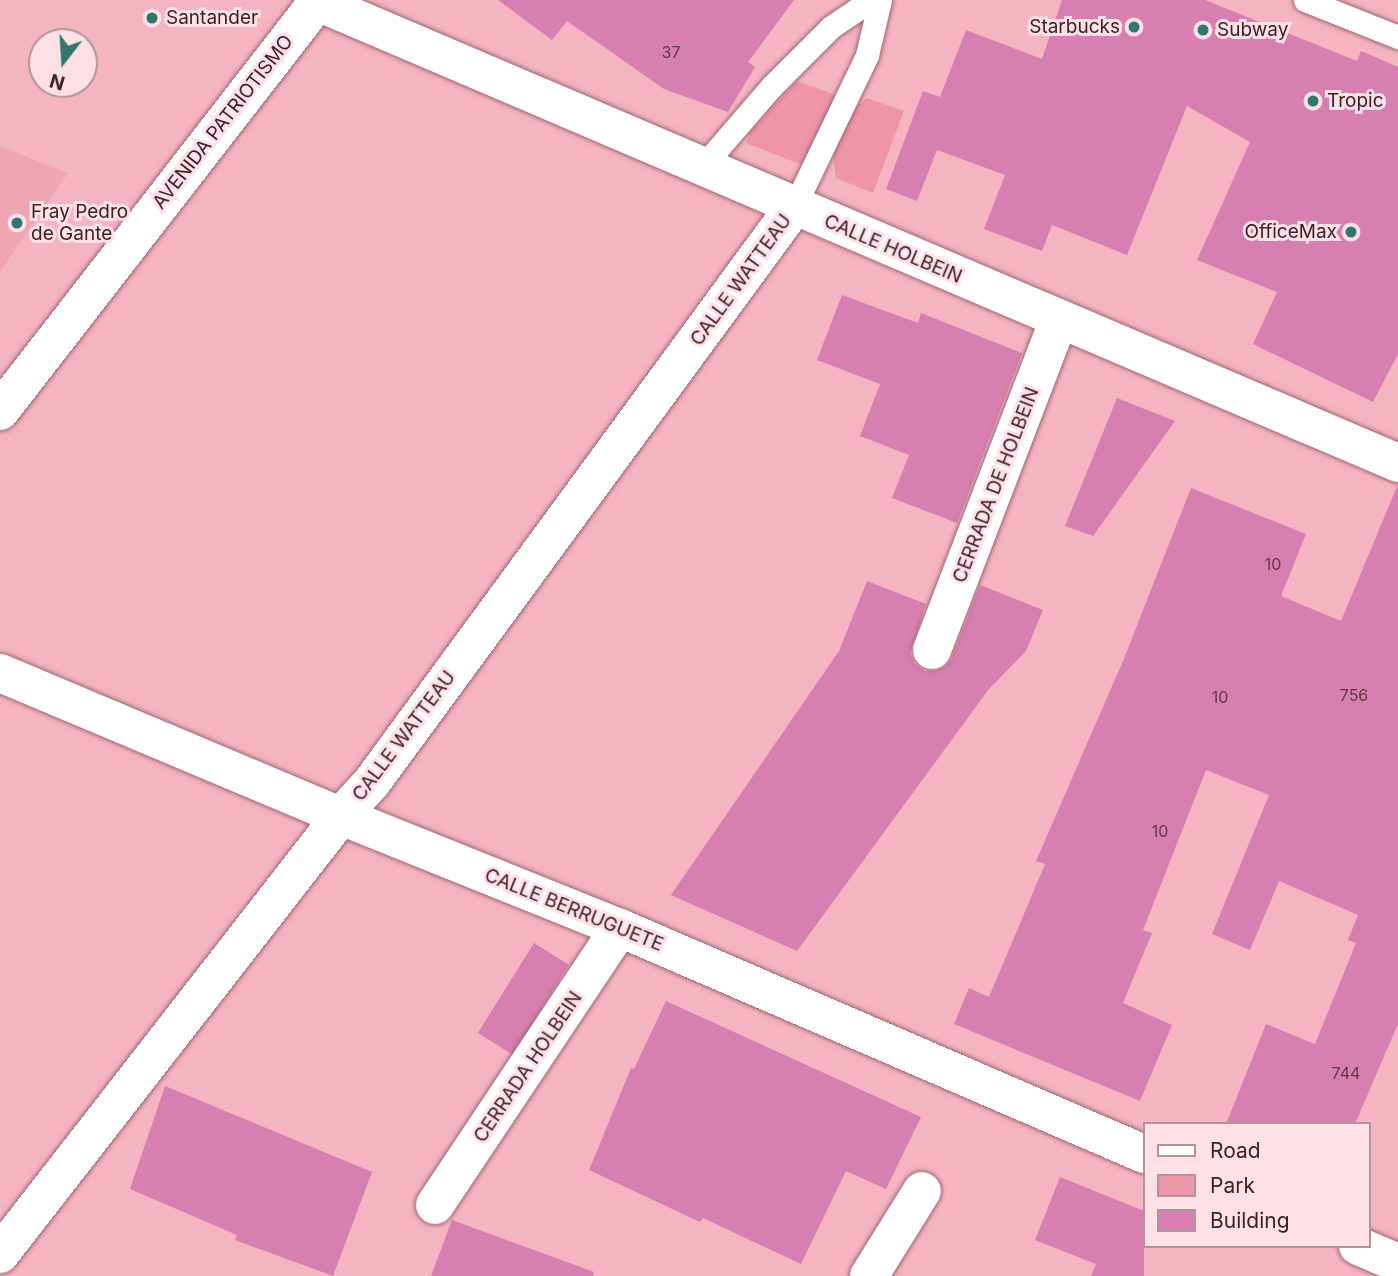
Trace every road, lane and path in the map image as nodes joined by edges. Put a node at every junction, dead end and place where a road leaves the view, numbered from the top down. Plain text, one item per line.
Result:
1 (871, 0) edge
2 (880, 0) edge
3 (1305, 0) edge
4 (317, 1) edge
5 (1398, 37) edge
6 (702, 167) junction
7 (794, 208) junction
8 (1059, 319) junction
9 (0, 411) edge
10 (1398, 463) edge
11 (932, 650) dead end
12 (0, 673) edge
13 (341, 816) junction
14 (620, 928) junction
15 (1142, 1153) edge
16 (922, 1191) dead end
17 (435, 1205) dead end
18 (1362, 1248) edge
19 (0, 1254) edge
20 (1398, 1264) edge
21 (869, 1276) edge

1 - 6 lane
2 - 7 lane
3 - 5 lane
4 - 6 street, CALLE HOLBEIN
4 - 9 street, AVENIDA PATRIOTISMO
6 - 7 street, CALLE HOLBEIN
7 - 8 street, CALLE HOLBEIN
7 - 13 street, CALLE WATTEAU
8 - 10 street, CALLE HOLBEIN
8 - 11 street, CERRADA DE HOLBEIN
12 - 13 street, CALLE BERRUGUETE
13 - 14 street, CALLE BERRUGUETE
13 - 19 street, CALLE WATTEAU
14 - 15 street, CALLE BERRUGUETE
14 - 17 street, CERRADA HOLBEIN
16 - 21 street
18 - 20 street

